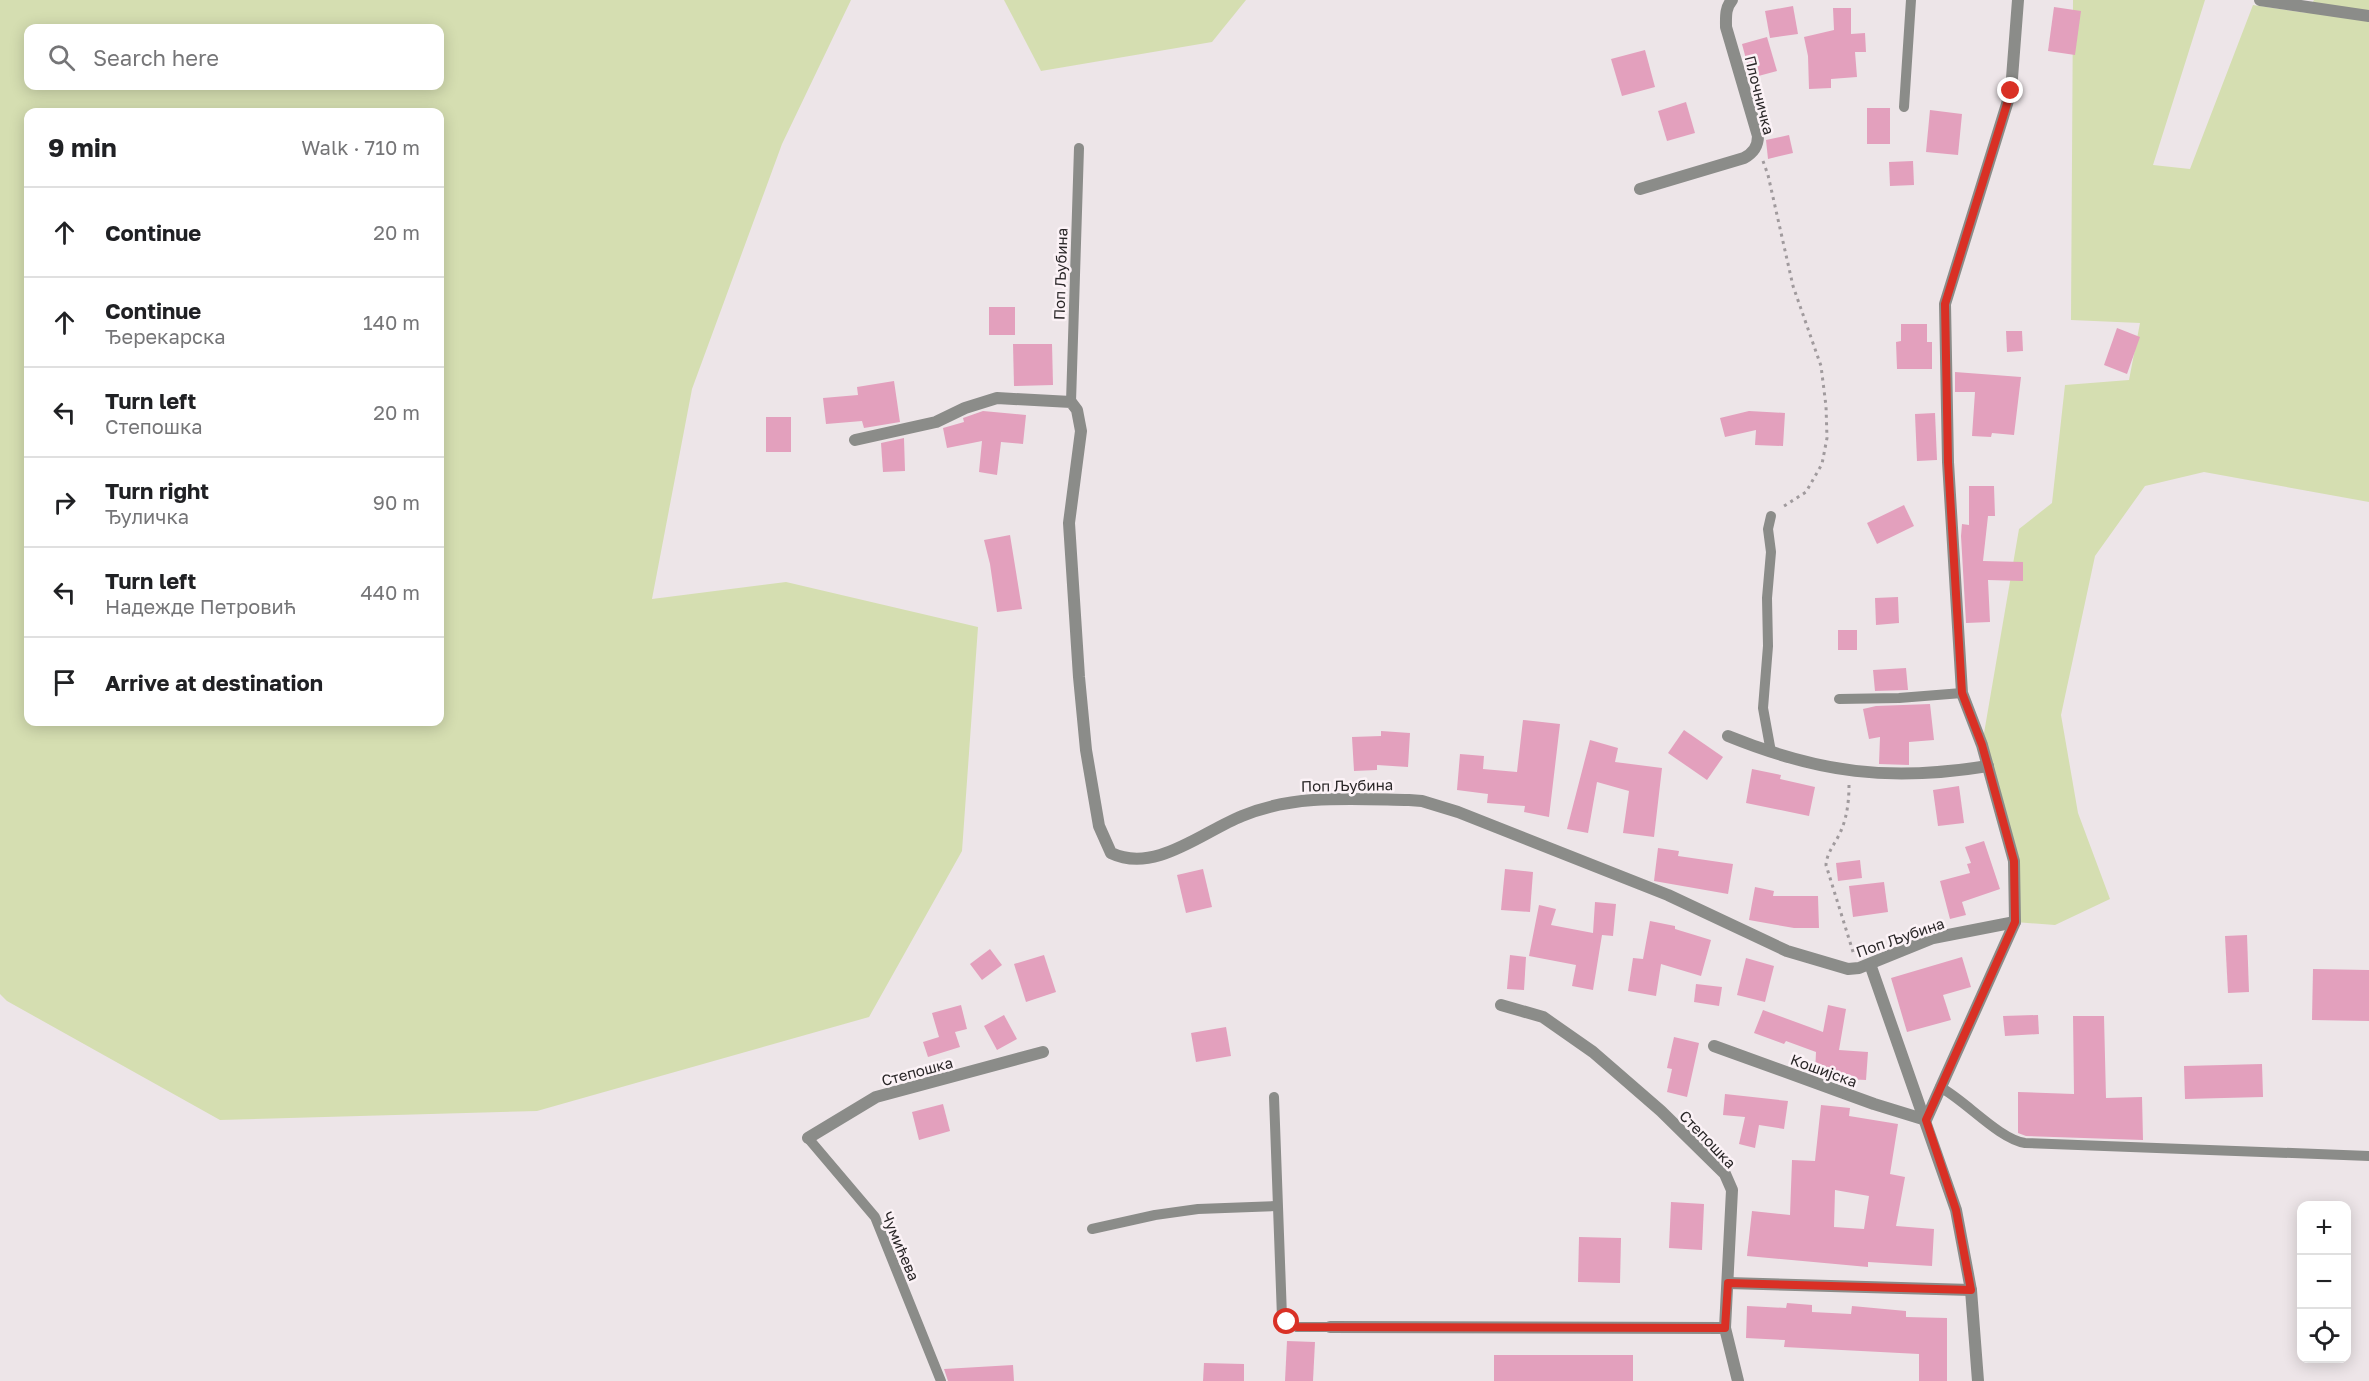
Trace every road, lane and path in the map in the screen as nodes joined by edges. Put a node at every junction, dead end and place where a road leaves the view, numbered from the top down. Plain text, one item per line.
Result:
1 (1732, 0) edge
2 (1911, 0) edge
3 (2018, 0) edge
4 (2260, 0) edge
5 (2369, 16) edge
6 (1904, 107) dead end
7 (1079, 148) dead end
8 (1754, 151) junction
9 (1640, 189) dead end
10 (1071, 402) junction
11 (855, 440) dead end
12 (1771, 516) joint
13 (1962, 693) junction
14 (1839, 699) dead end
15 (1728, 736) dead end
16 (1771, 753) junction
17 (1988, 766) junction
18 (1848, 771) junction
19 (2015, 922) junction
20 (1864, 966) junction
21 (1501, 1005) dead end
22 (1714, 1046) dead end
23 (1043, 1052) dead end
24 (1940, 1087) junction
25 (1274, 1097) dead end
26 (1926, 1120) junction
27 (808, 1138) joint
28 (2369, 1156) edge
29 (1277, 1206) junction
30 (1092, 1229) dead end
31 (1728, 1283) junction
32 (1971, 1290) junction
33 (1330, 1327) joint
34 (1725, 1328) junction
35 (941, 1381) edge
36 (1738, 1381) edge
37 (1978, 1381) edge

1 - 8 street, Плочничка
2 - 6 lane
3 - 13 street
4 - 5 street
7 - 10 lane, Поп Љубина
8 - 9 street, Плочничка
8 - 12 path
10 - 11 street
10 - 20 street, Поп Љубина
12 - 16 lane
13 - 14 lane
13 - 17 street
15 - 16 street
16 - 18 street
17 - 18 street
17 - 19 street
18 - 20 path
19 - 20 street, Поп Љубина
19 - 24 street
20 - 26 street
21 - 31 street, Степошка
22 - 26 street, Кошијска
23 - 27 street, Степошка
24 - 26 street
24 - 28 lane
25 - 29 lane
26 - 32 street
27 - 35 lane, Чумићева
29 - 30 lane
29 - 33 lane
31 - 32 street
31 - 34 street, Степошка
32 - 37 street
33 - 34 street
34 - 36 street, Степошка

